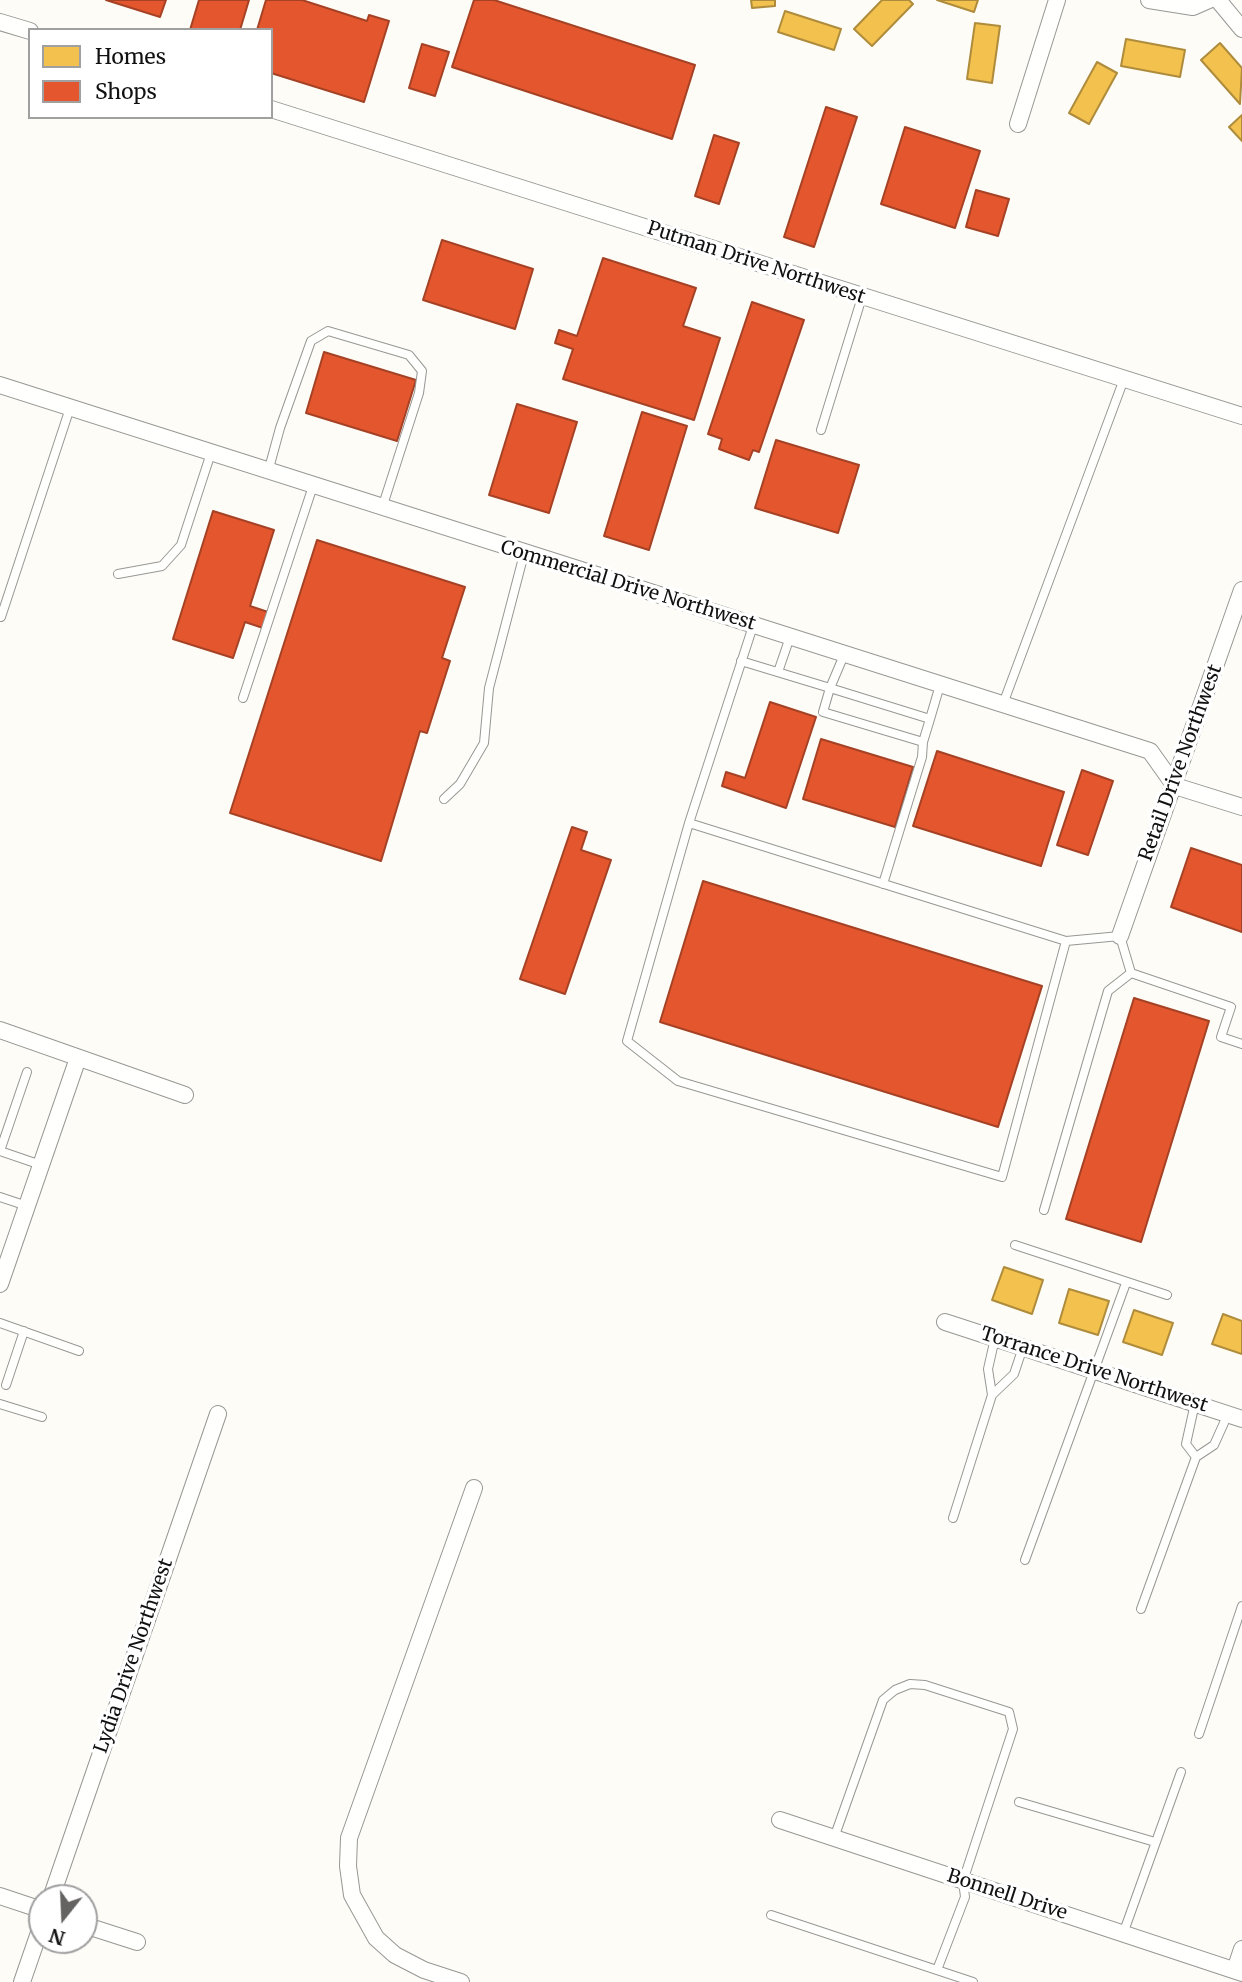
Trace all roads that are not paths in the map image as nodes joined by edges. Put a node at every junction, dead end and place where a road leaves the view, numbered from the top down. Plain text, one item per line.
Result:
1 (1057, 0) edge
2 (1149, 0) edge
3 (1209, 0) edge
4 (1218, 0) edge
5 (0, 22) edge
6 (1242, 29) edge
7 (28, 30) edge
8 (273, 110) edge
9 (1018, 124) dead end
10 (862, 297) junction
11 (1124, 379) junction
12 (0, 385) edge
13 (70, 408) junction
14 (1242, 416) edge
15 (821, 430) dead end
16 (211, 453) junction
17 (268, 472) junction
18 (313, 486) junction
19 (382, 508) junction
20 (524, 554) junction
21 (118, 574) dead end
22 (1242, 590) edge
23 (0, 618) edge
24 (753, 626) junction
25 (790, 637) junction
26 (844, 655) junction
27 (741, 661) junction
28 (778, 672) junction
29 (940, 685) junction
30 (830, 688) junction
31 (243, 698) dead end
32 (1002, 705) junction
33 (930, 719) junction
34 (923, 742) junction
35 (1175, 786) junction
36 (444, 799) dead end
37 (1242, 807) edge
38 (689, 822) junction
39 (883, 884) junction
40 (1120, 936) junction
41 (1066, 942) junction
42 (1131, 973) junction
43 (0, 1030) edge
44 (1242, 1044) edge
45 (78, 1058) junction
46 (27, 1072) dead end
47 (185, 1095) dead end
48 (0, 1151) edge
49 (41, 1165) junction
50 (0, 1197) edge
51 (27, 1206) junction
52 (1044, 1210) dead end
53 (1015, 1245) dead end
54 (1, 1280) edge
55 (1126, 1283) junction
56 (1167, 1295) dead end
57 (945, 1322) dead end
58 (0, 1323) edge
59 (24, 1331) junction
60 (995, 1338) junction
61 (1023, 1347) junction
62 (79, 1351) dead end
63 (1093, 1370) junction
64 (6, 1385) dead end
65 (992, 1395) junction
66 (0, 1404) edge
67 (1195, 1404) junction
68 (218, 1415) dead end
69 (1235, 1416) edge
70 (42, 1418) dead end
71 (1196, 1457) junction
72 (474, 1488) dead end
73 (953, 1518) dead end
74 (1025, 1560) dead end
75 (1242, 1606) edge
76 (1142, 1609) dead end
77 (1240, 1618) edge
78 (1199, 1734) dead end
79 (1181, 1772) dead end
80 (1019, 1802) dead end
81 (780, 1820) dead end
82 (834, 1838) junction
83 (1155, 1842) junction
84 (964, 1881) junction
85 (56, 1884) edge
86 (0, 1896) edge
87 (28, 1905) edge
88 (771, 1915) dead end
89 (98, 1929) edge
90 (1124, 1934) junction
91 (137, 1942) dead end
92 (1242, 1949) edge
93 (32, 1954) edge
94 (937, 1970) junction
95 (1236, 1975) edge
96 (22, 1982) edge
97 (461, 1982) edge
98 (973, 1982) edge

1 - 9 street
2 - 3 street
4 - 6 street
5 - 7 street
8 - 10 street, Putman Drive Northwest
10 - 11 street, Putman Drive Northwest
10 - 15 lane
11 - 14 street, Putman Drive Northwest
11 - 32 lane
12 - 13 street, Commercial Drive Northwest
13 - 16 street, Commercial Drive Northwest
13 - 23 lane
16 - 17 street, Commercial Drive Northwest
16 - 21 lane
17 - 18 street, Commercial Drive Northwest
17 - 19 lane
18 - 19 street, Commercial Drive Northwest
18 - 31 lane
19 - 20 street, Commercial Drive Northwest
20 - 24 street, Commercial Drive Northwest
20 - 36 lane
22 - 35 street, Retail Drive Northwest
24 - 25 street, Commercial Drive Northwest
24 - 27 lane
25 - 26 street, Commercial Drive Northwest
25 - 28 lane
26 - 29 street, Commercial Drive Northwest
26 - 30 lane
27 - 28 lane
27 - 38 lane
28 - 30 lane
29 - 32 street, Commercial Drive Northwest
29 - 33 lane
30 - 33 lane
30 - 34 lane
32 - 35 street, Commercial Drive Northwest
33 - 34 lane
34 - 39 lane
35 - 37 street
35 - 40 street, Retail Drive Northwest
38 - 39 lane
38 - 41 lane
39 - 41 lane
40 - 41 lane
40 - 42 lane
42 - 44 lane
42 - 52 lane
43 - 45 street
45 - 47 street
45 - 49 street
46 - 48 lane
48 - 49 lane
49 - 51 street
50 - 51 lane
51 - 54 street
53 - 55 lane
55 - 56 lane
55 - 63 lane
57 - 60 street, Torrance Drive Northwest
58 - 59 lane
59 - 62 lane
59 - 64 lane
60 - 61 street, Torrance Drive Northwest
60 - 65 lane
61 - 63 street, Torrance Drive Northwest
61 - 65 lane
63 - 67 street, Torrance Drive Northwest
63 - 74 lane
65 - 73 lane
66 - 70 lane
67 - 69 street, Torrance Drive Northwest
67 - 71 lane
68 - 85 street, Lydia Drive Northwest
69 - 71 lane
71 - 76 lane
72 - 97 street
75 - 77 lane
77 - 78 lane
79 - 83 lane
80 - 83 lane
81 - 82 street, Bonnell Drive
82 - 84 street, Bonnell Drive
82 - 84 lane
83 - 90 lane
84 - 90 street, Bonnell Drive
84 - 94 lane
86 - 87 street
88 - 94 lane
89 - 91 street
90 - 95 street, Bonnell Drive
92 - 95 street
93 - 96 street
94 - 98 lane

